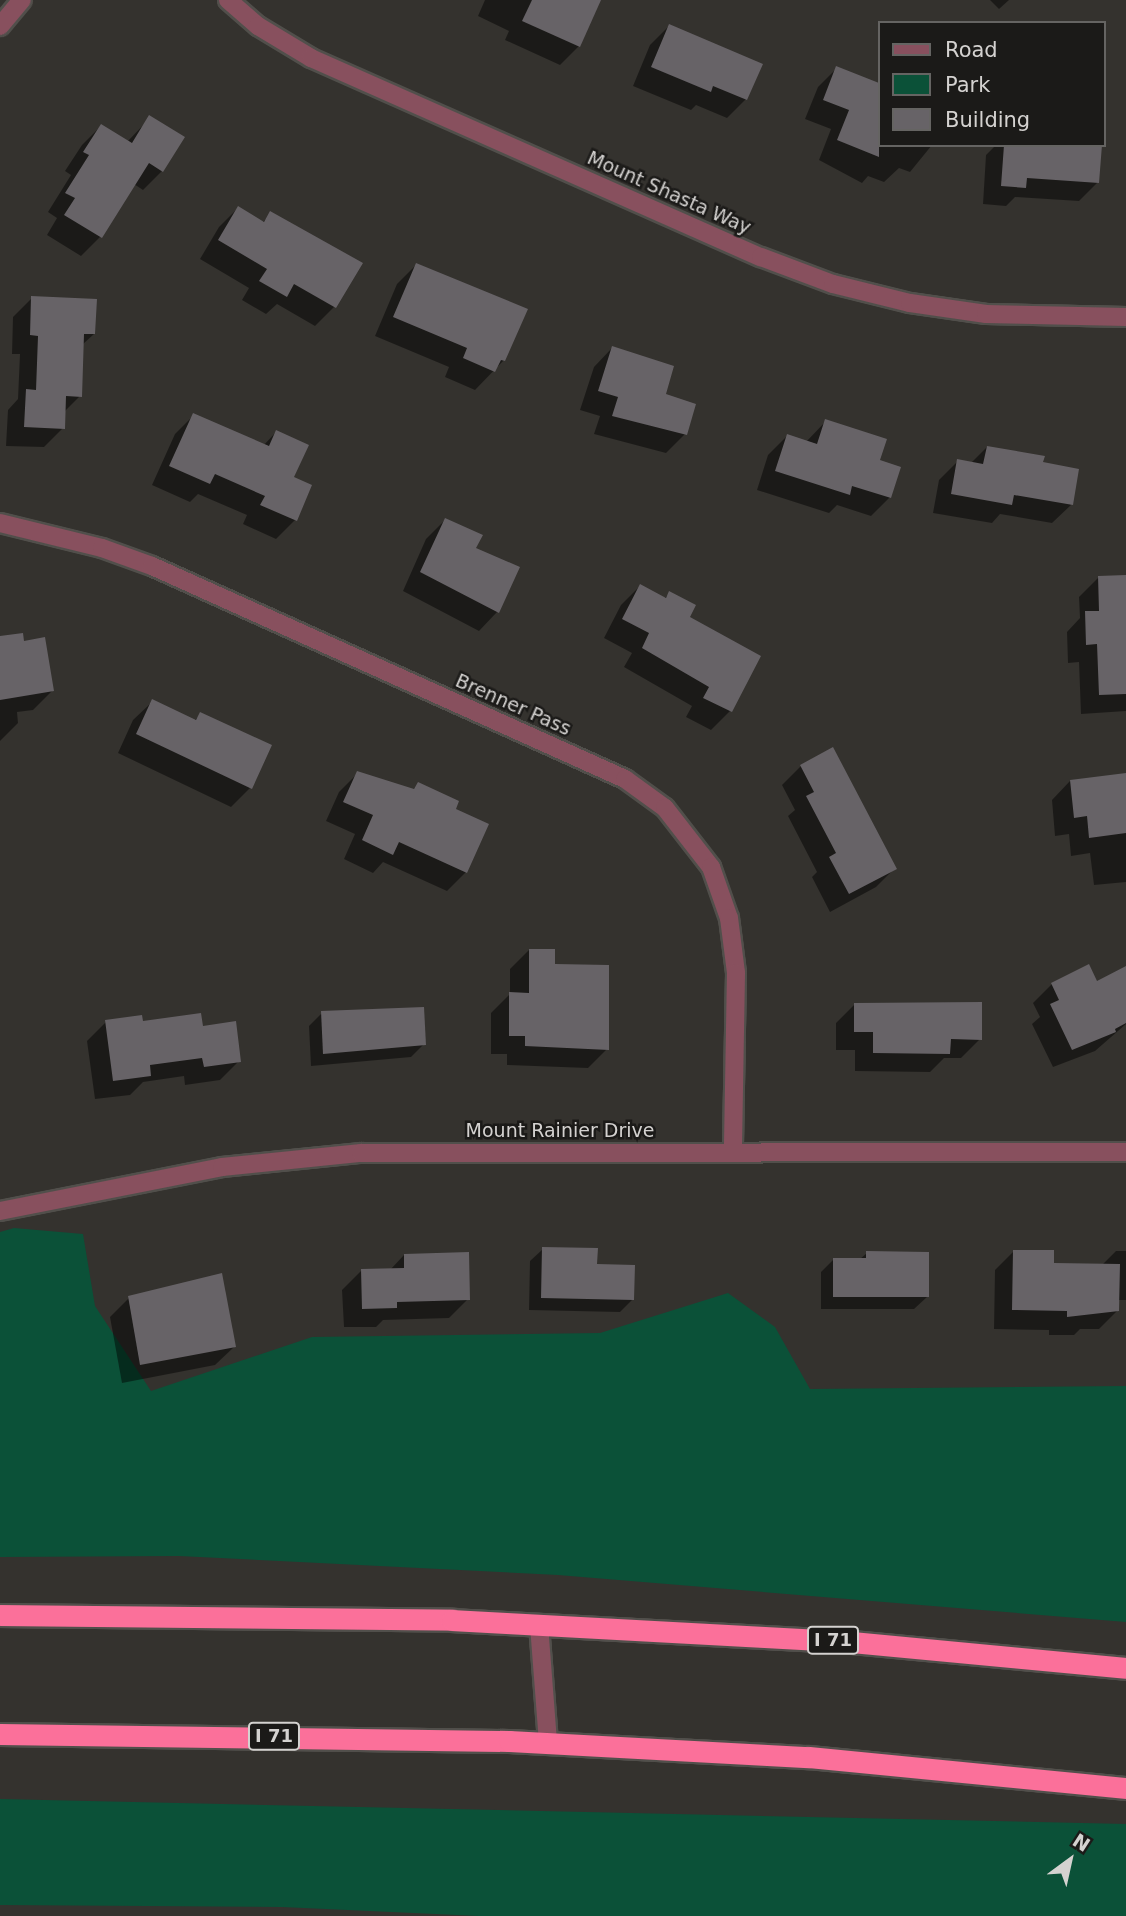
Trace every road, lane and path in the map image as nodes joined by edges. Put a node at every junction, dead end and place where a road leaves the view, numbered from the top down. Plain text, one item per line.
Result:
1 (22, 0) edge
2 (228, 0) edge
3 (0, 26) edge
4 (1126, 317) edge
5 (0, 523) edge
6 (733, 1150) junction
7 (1126, 1152) edge
8 (0, 1211) edge
9 (0, 1615) edge
10 (538, 1625) junction
11 (1126, 1668) edge
12 (0, 1734) edge
13 (548, 1743) junction
14 (1126, 1788) edge

1 - 3 street
2 - 4 street, Mount Shasta Way
5 - 6 street, Brenner Pass
6 - 7 street, Mount Rainier Drive
6 - 8 street, Mount Rainier Drive
9 - 10 highway, I 71
10 - 11 highway, I 71
10 - 13 street
12 - 13 highway, I 71
13 - 14 highway, I 71

